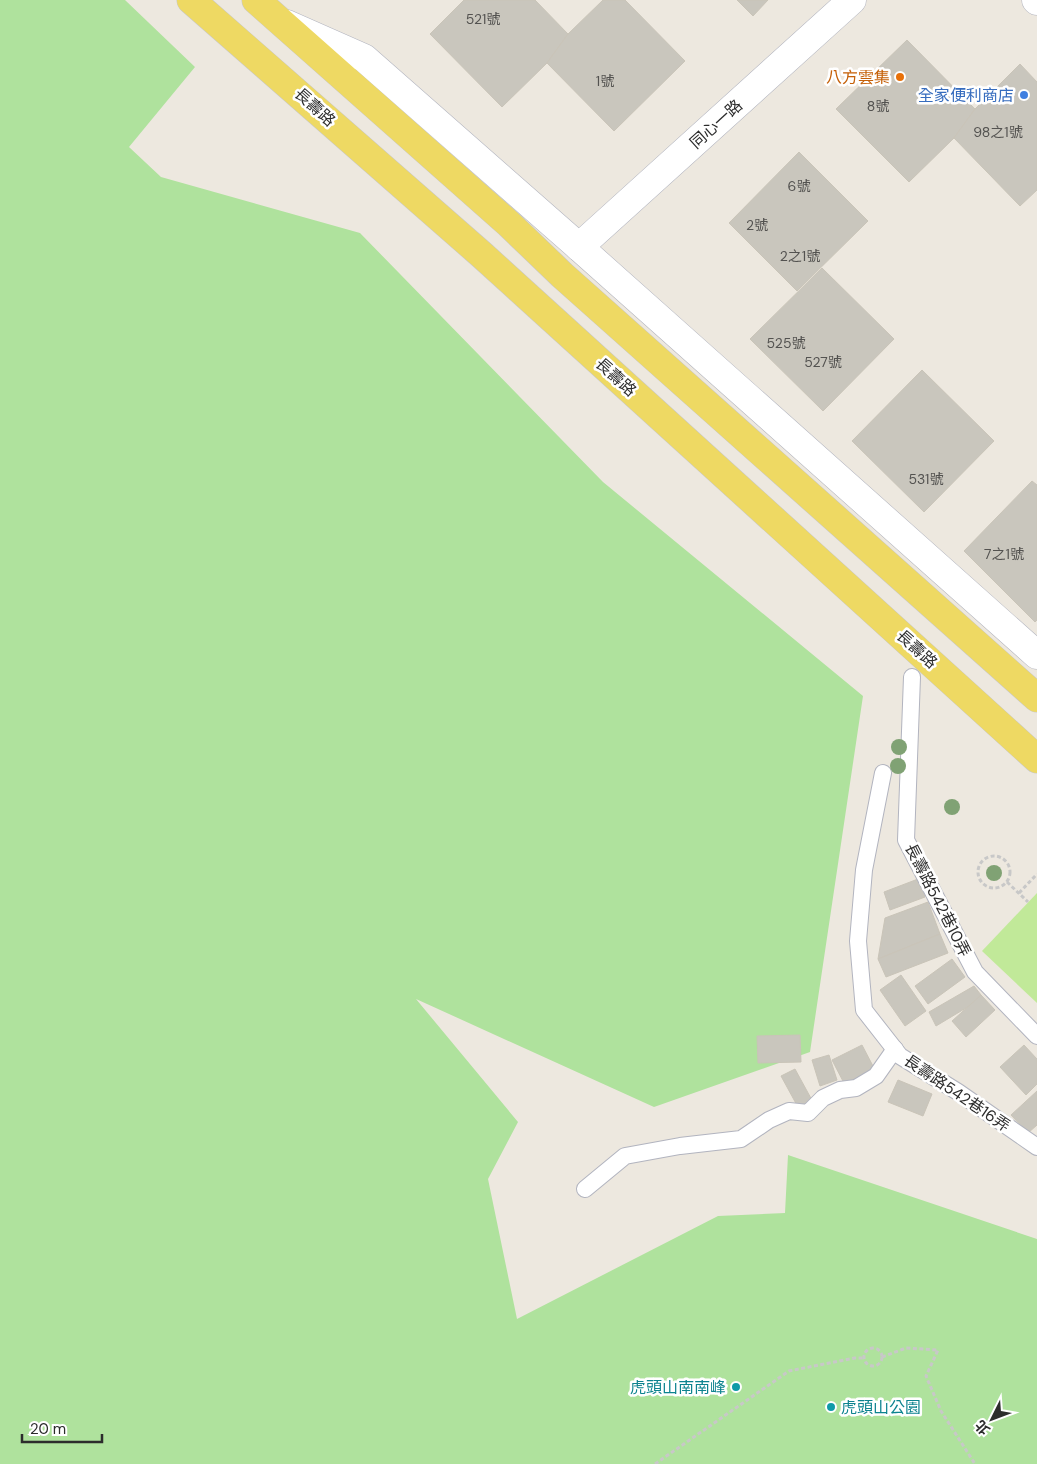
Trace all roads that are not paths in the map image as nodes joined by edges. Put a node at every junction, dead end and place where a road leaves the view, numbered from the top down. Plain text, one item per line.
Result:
1 (191, 0) edge
2 (256, 0) edge
3 (852, 0) edge
4 (282, 22) junction
5 (579, 247) junction
6 (1037, 655) edge
7 (912, 677) dead end
8 (1037, 698) edge
9 (1037, 759) edge
10 (883, 773) dead end
11 (1037, 1036) edge
12 (894, 1049) junction
13 (1037, 1147) edge
14 (585, 1189) dead end

1 - 9 main road, 長壽路
2 - 4 main road
3 - 5 street, 同心一路
4 - 5 street
4 - 8 main road
5 - 6 street
7 - 11 lane, 長壽路542巷10弄
10 - 12 lane, 長壽路542巷16弄
12 - 13 lane, 長壽路542巷16弄
12 - 14 lane

